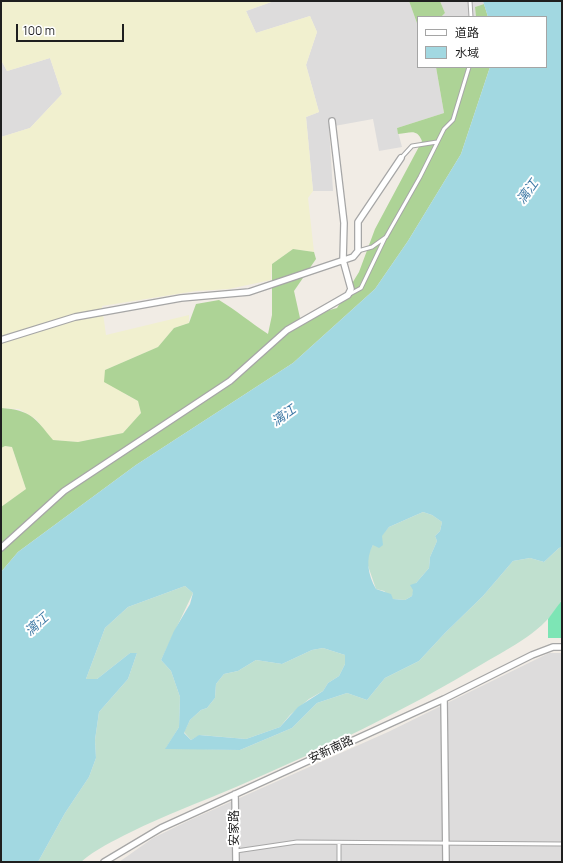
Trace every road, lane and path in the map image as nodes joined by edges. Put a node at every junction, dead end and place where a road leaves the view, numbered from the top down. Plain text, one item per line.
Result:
1 (470, 1) edge
2 (471, 16) edge
3 (469, 68) edge
4 (332, 121) dead end
5 (438, 142) junction
6 (401, 158) joint
7 (386, 237) junction
8 (358, 251) junction
9 (343, 260) junction
10 (348, 295) junction
11 (1, 340) edge
12 (1, 548) edge
13 (562, 647) edge
14 (444, 699) junction
15 (235, 794) junction
16 (339, 843) junction
17 (446, 844) junction
18 (562, 844) edge
19 (236, 851) junction
20 (104, 862) edge
21 (236, 862) edge
22 (339, 862) edge
23 (446, 862) edge

1 - 2 lane
3 - 5 lane
4 - 9 street
5 - 6 lane
5 - 7 lane
6 - 8 street
7 - 8 lane
7 - 10 lane
8 - 9 street
9 - 10 street
9 - 11 street
10 - 12 street
13 - 14 street, 安新南路
14 - 15 street, 安新南路
14 - 17 street
15 - 19 street, 安家路
15 - 20 street, 安新南路
16 - 17 lane
16 - 19 lane
16 - 22 lane
17 - 18 lane
17 - 23 street
19 - 21 street, 安家路

